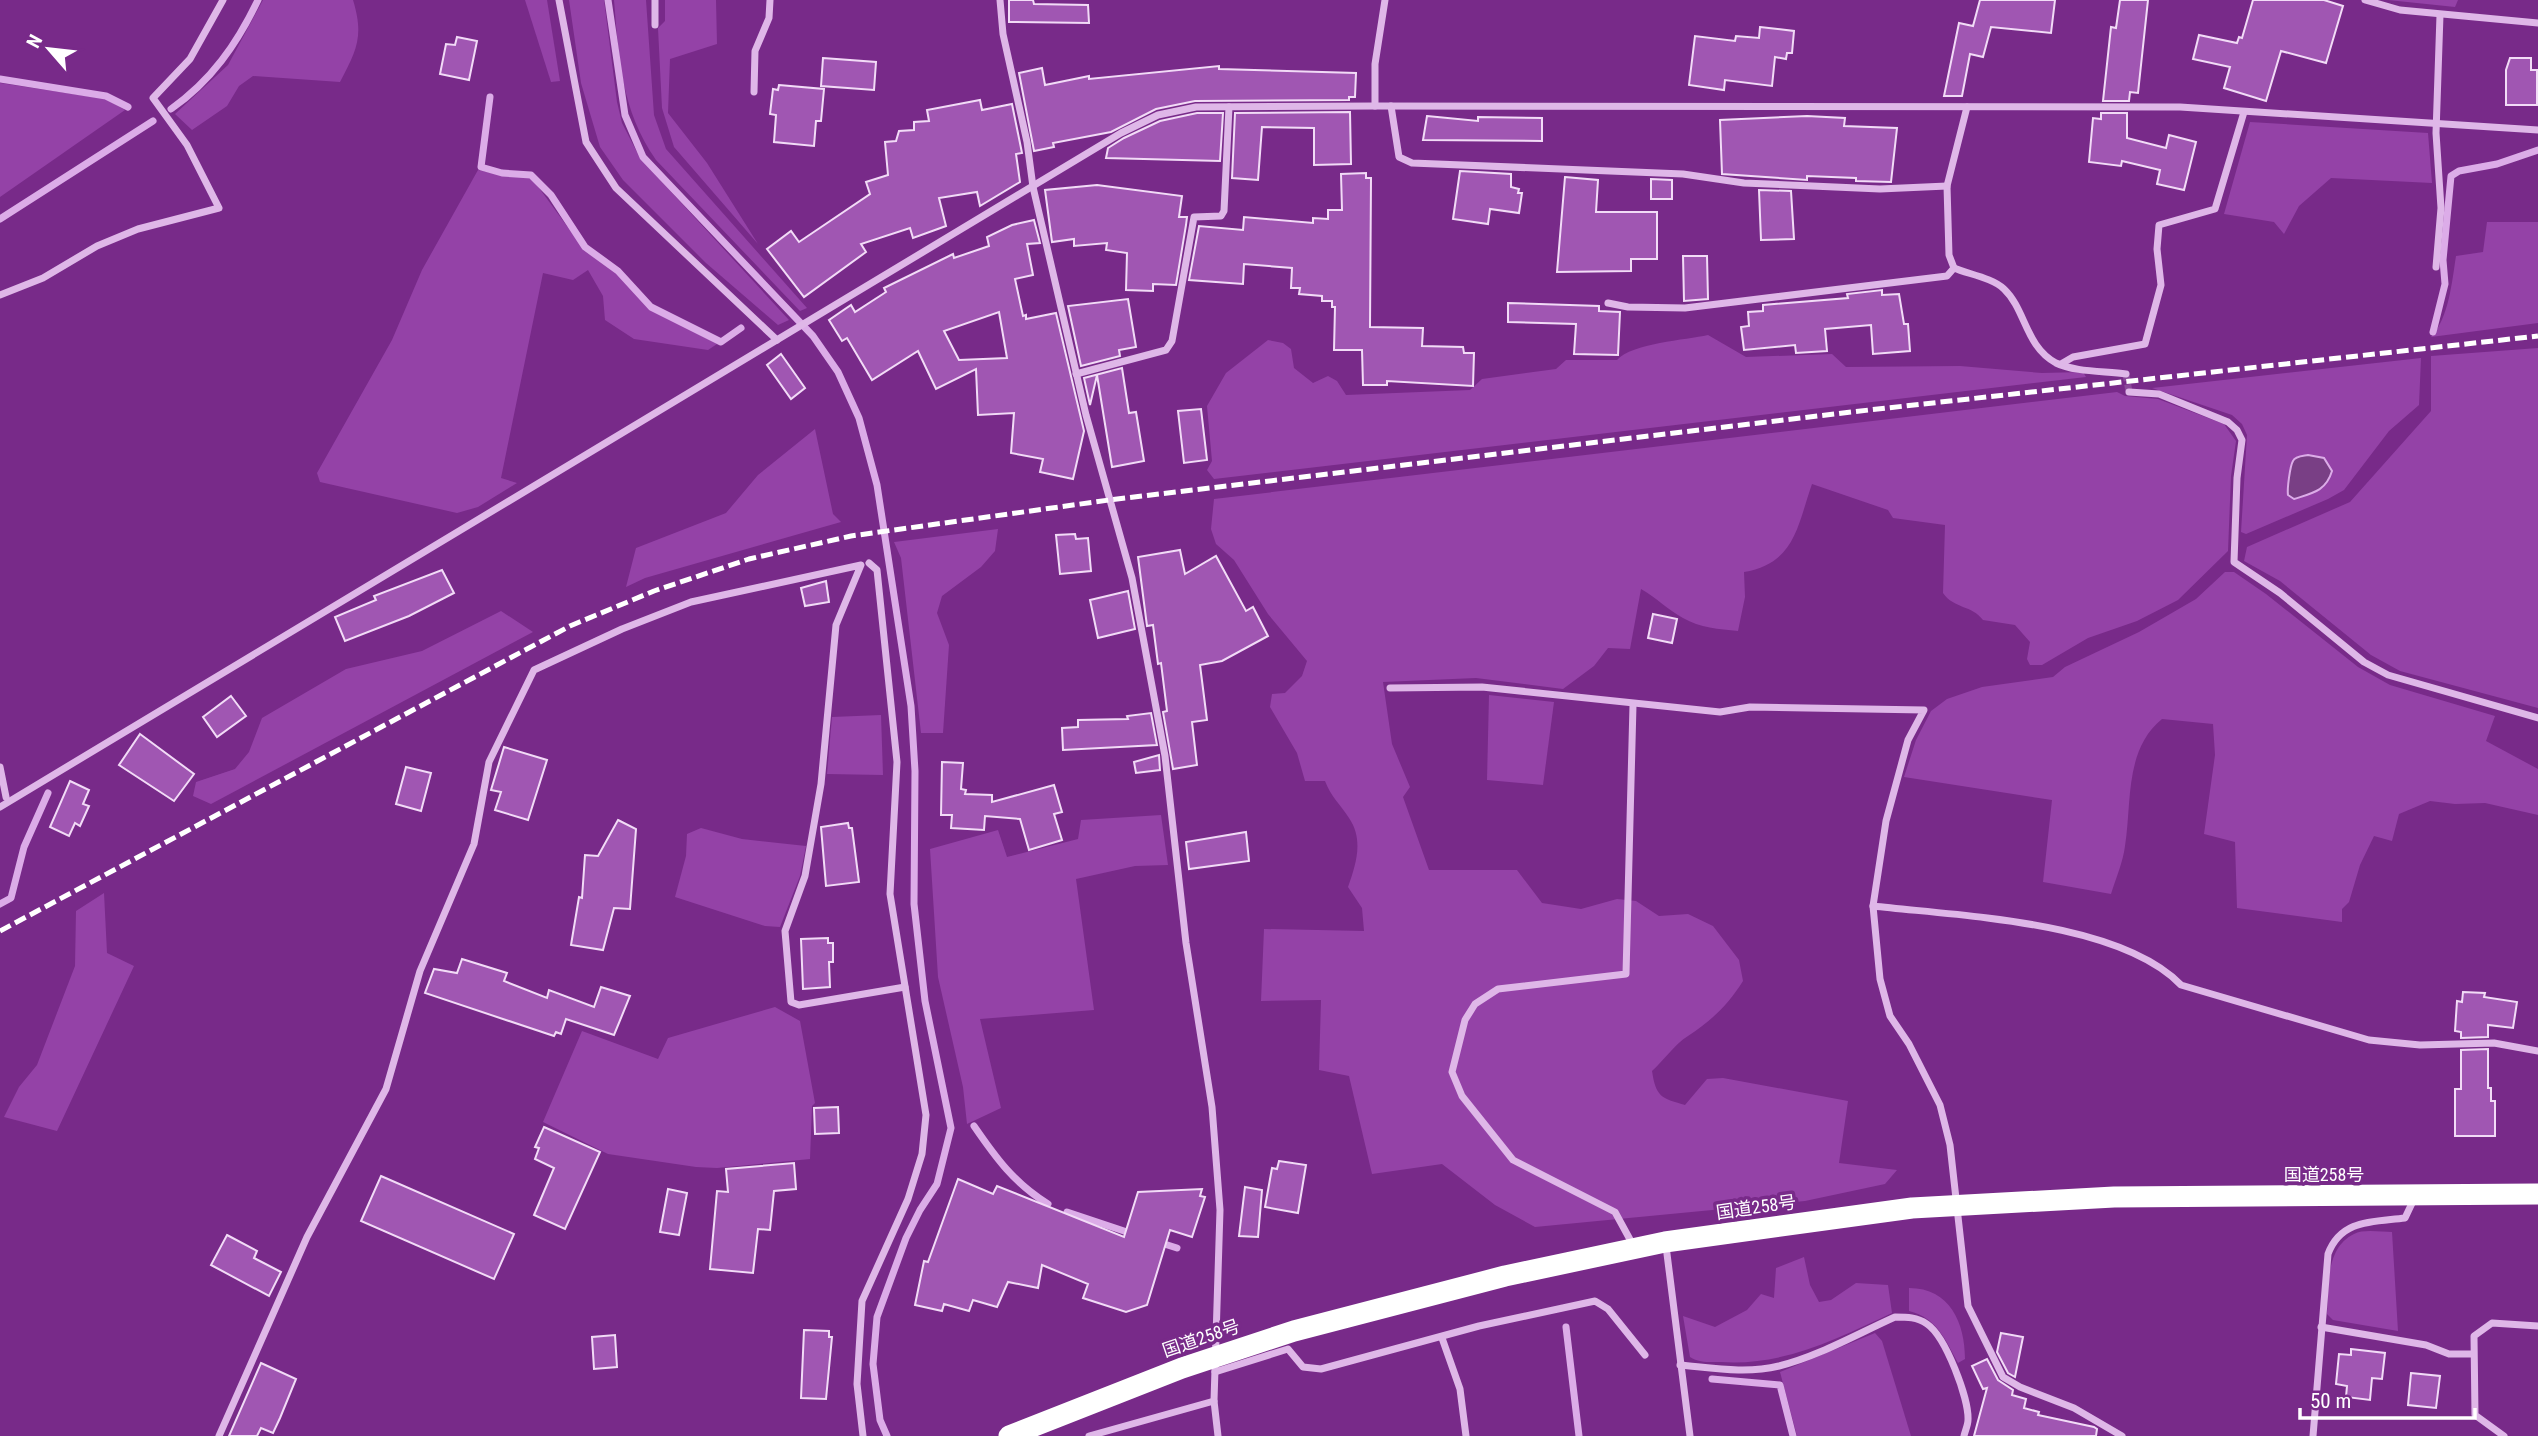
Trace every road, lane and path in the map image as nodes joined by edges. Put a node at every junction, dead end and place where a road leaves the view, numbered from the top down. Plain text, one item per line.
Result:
1 (223, 0) edge
2 (559, 0) edge
3 (655, 0) edge
4 (770, 0) edge
5 (1000, 0) edge
6 (1385, 0) edge
7 (2365, 0) edge
8 (2440, 15) junction
9 (2538, 23) edge
10 (655, 25) dead end
11 (754, 92) dead end
12 (1375, 106) junction
13 (1391, 106) junction
14 (1229, 107) junction
15 (1966, 107) junction
16 (2244, 112) junction
17 (2437, 124) junction
18 (2538, 130) edge
19 (1947, 186) junction
20 (1033, 187) junction
21 (2436, 267) dead end
22 (1954, 268) junction
23 (0, 295) edge
24 (1608, 303) dead end
25 (777, 340) junction
26 (2061, 365) junction
27 (1076, 374) junction
28 (2126, 374) dead end
29 (2129, 392) dead end
30 (869, 564) dead end
31 (1391, 688) dead end
32 (1633, 705) junction
33 (2538, 718) edge
34 (0, 767) edge
35 (6, 797) edge
36 (0, 807) edge
37 (1873, 906) junction
38 (905, 987) junction
39 (2538, 1051) edge
40 (2538, 1194) edge
41 (2415, 1196) junction
42 (1665, 1242) junction
43 (1635, 1249) junction
44 (2538, 1326) edge
45 (2321, 1327) junction
46 (1442, 1338) junction
47 (2473, 1354) junction
48 (1645, 1355) dead end
49 (1681, 1365) junction
50 (1215, 1372) junction
51 (1214, 1401) junction
52 (219, 1436) edge
53 (862, 1436) edge
54 (1009, 1436) edge
55 (1089, 1436) edge
56 (1218, 1436) edge
57 (1466, 1436) edge
58 (1690, 1436) edge
59 (1964, 1436) edge
60 (2122, 1436) edge
61 (2313, 1436) edge
62 (2504, 1436) edge

1 - 23 street
2 - 25 street
3 - 10 street
4 - 11 street
5 - 20 street
6 - 12 street
7 - 8 street
8 - 9 street
8 - 17 street
12 - 13 street
12 - 14 street
13 - 15 street
13 - 19 street
14 - 20 street
14 - 27 street
15 - 16 street
15 - 19 street
16 - 17 street
16 - 26 street
17 - 18 street
17 - 21 street
19 - 22 street
20 - 25 street
20 - 27 street
22 - 24 street
22 - 26 street
25 - 35 street
26 - 28 street
27 - 50 street
29 - 33 street
30 - 38 street
31 - 32 street
32 - 37 street
32 - 43 street
34 - 35 street
35 - 36 street
37 - 39 street
37 - 60 street
38 - 52 street
38 - 53 street
40 - 41 highway, 国道258号
41 - 42 highway, 国道258号
41 - 45 street
42 - 43 highway, 国道258号
42 - 49 street
43 - 54 highway, 国道258号
44 - 47 street
45 - 47 street
45 - 61 street
46 - 48 street
46 - 50 street
46 - 57 street
47 - 62 street
49 - 58 street
49 - 59 street
50 - 51 street
51 - 55 street
51 - 56 street

